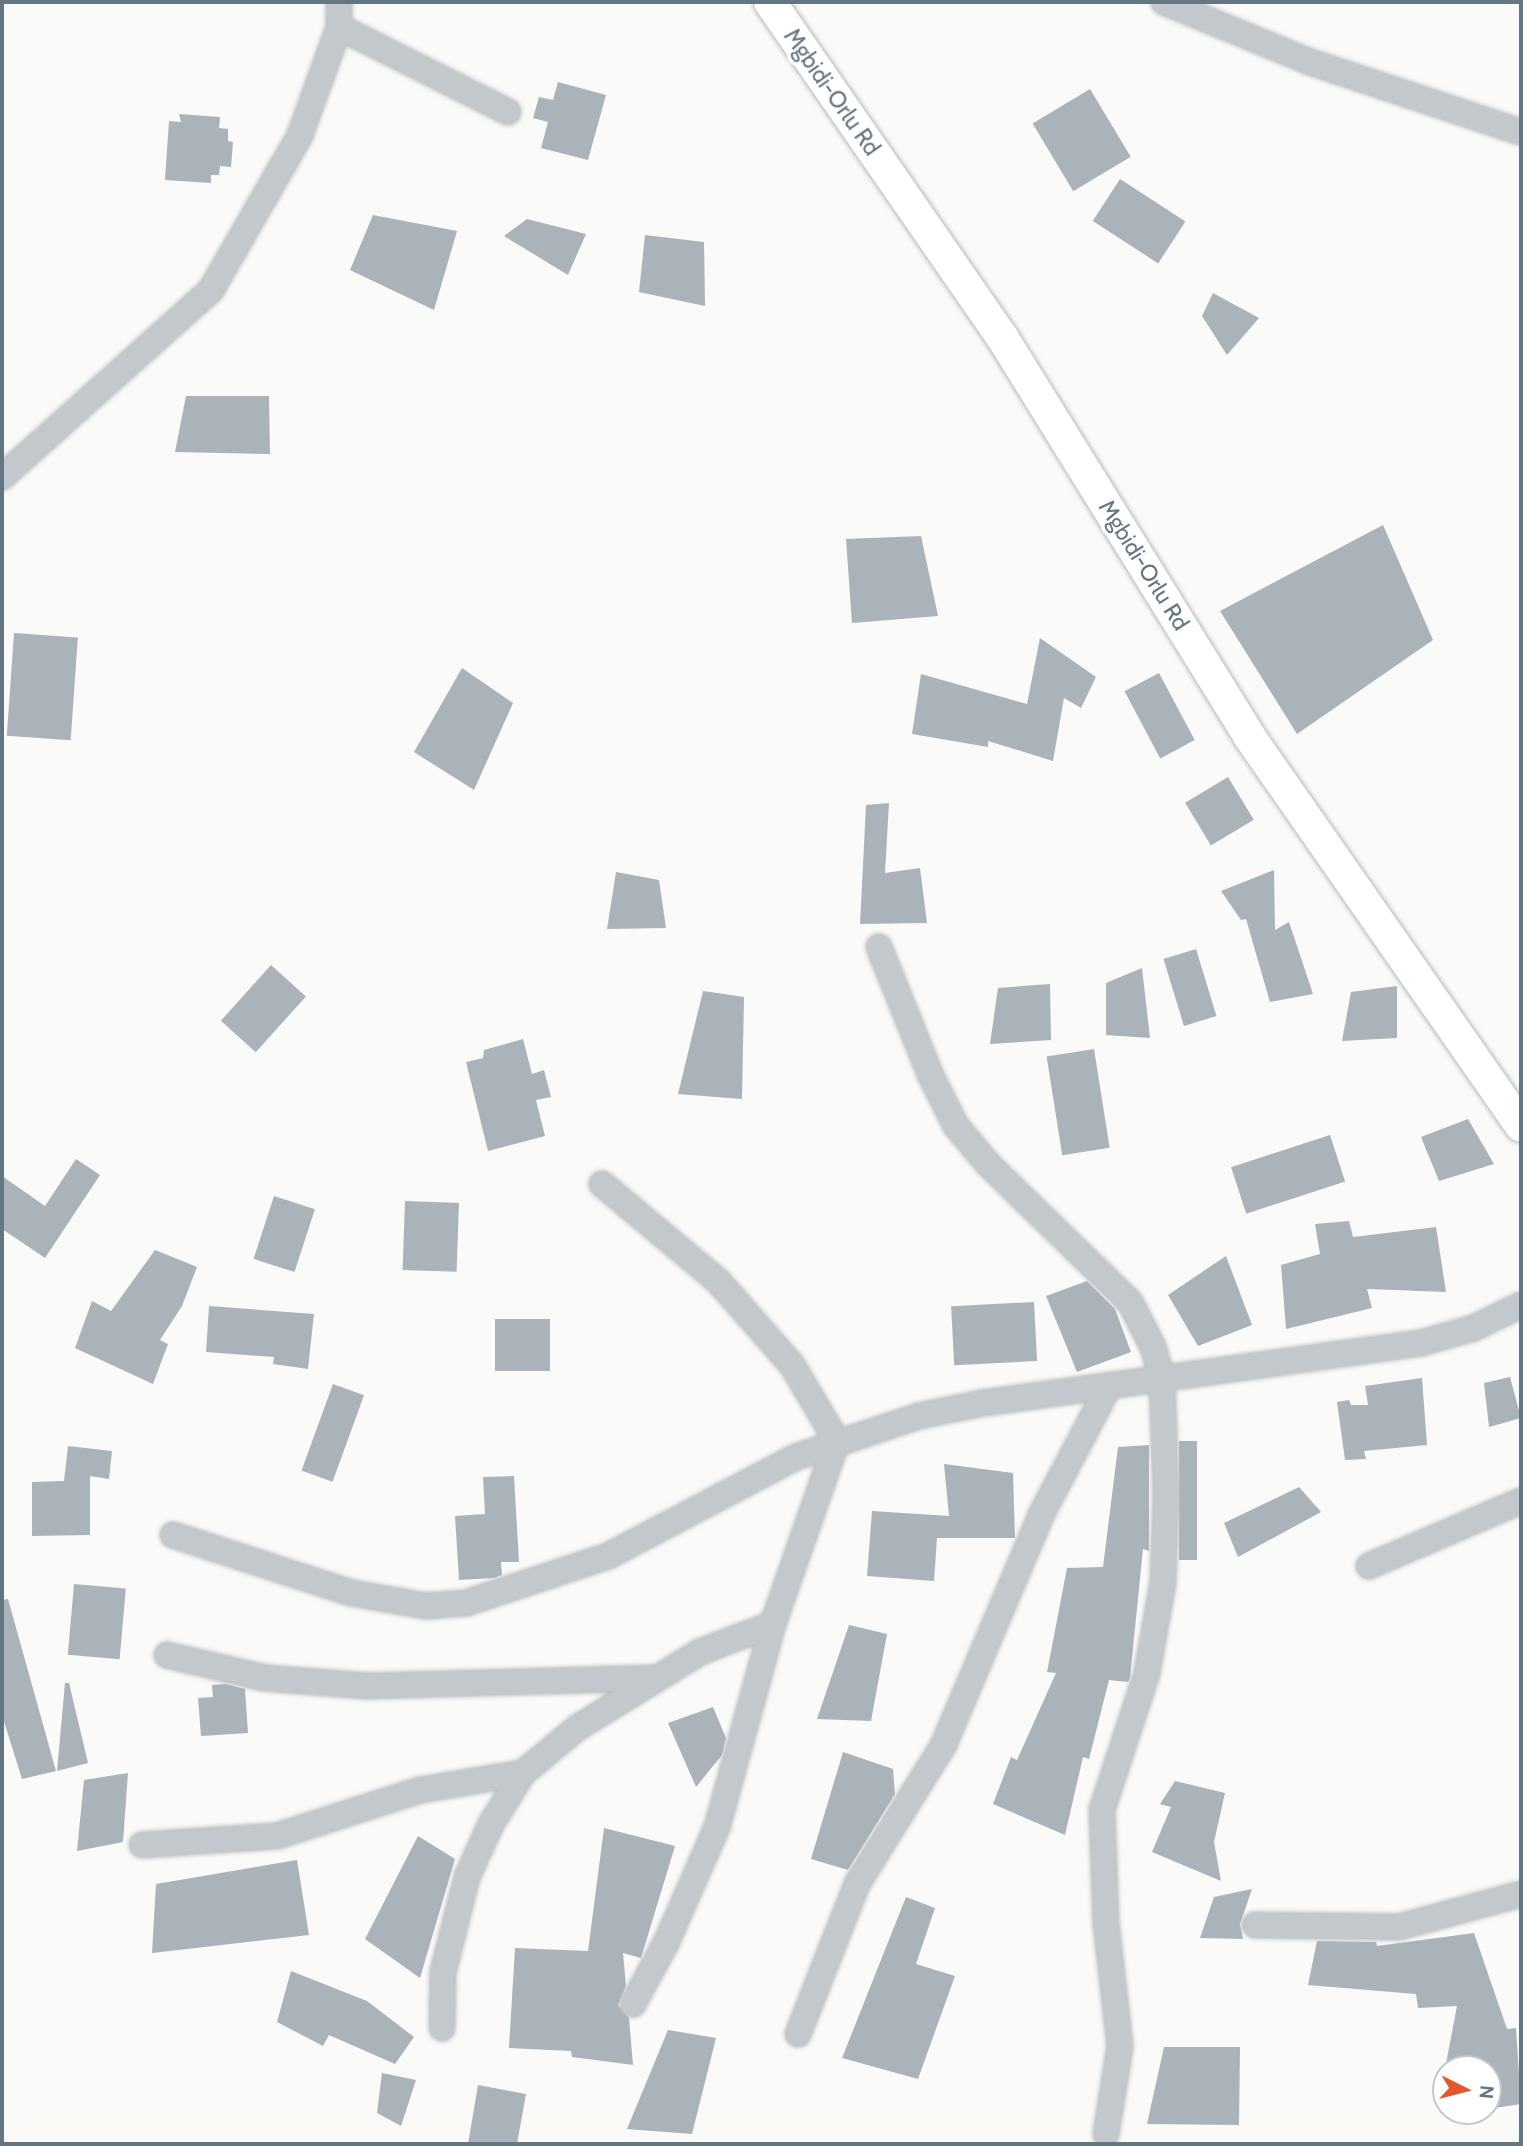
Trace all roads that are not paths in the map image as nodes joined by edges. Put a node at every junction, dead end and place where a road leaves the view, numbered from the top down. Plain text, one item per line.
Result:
1 (340, 2) edge
2 (770, 2) edge
3 (1164, 2) edge
4 (339, 27) junction
5 (508, 112) dead end
6 (1521, 132) edge
7 (2, 477) edge
8 (879, 947) dead end
9 (1521, 1126) edge
10 (602, 1184) dead end
11 (1521, 1305) edge
12 (1162, 1379) junction
13 (1109, 1386) junction
14 (837, 1441) junction
15 (1521, 1500) edge
16 (173, 1535) dead end
17 (1369, 1566) dead end
18 (773, 1624) junction
19 (167, 1655) dead end
20 (656, 1678) junction
21 (523, 1773) junction
22 (142, 1845) dead end
23 (1521, 1894) edge
24 (1255, 1925) dead end
25 (633, 2004) dead end
26 (442, 2028) dead end
27 (798, 2034) dead end
28 (1106, 2134) dead end

1 - 4 street
2 - 9 main road, Mgbidi-Orlu Rd
3 - 6 street
4 - 5 street
4 - 7 street
8 - 12 street
10 - 14 street
11 - 12 street
12 - 13 street
12 - 28 street
13 - 14 street
13 - 27 street
14 - 16 street
14 - 18 street
15 - 17 street
18 - 20 street
18 - 25 street
19 - 20 street
20 - 21 street
21 - 22 street
21 - 26 street
23 - 24 street

